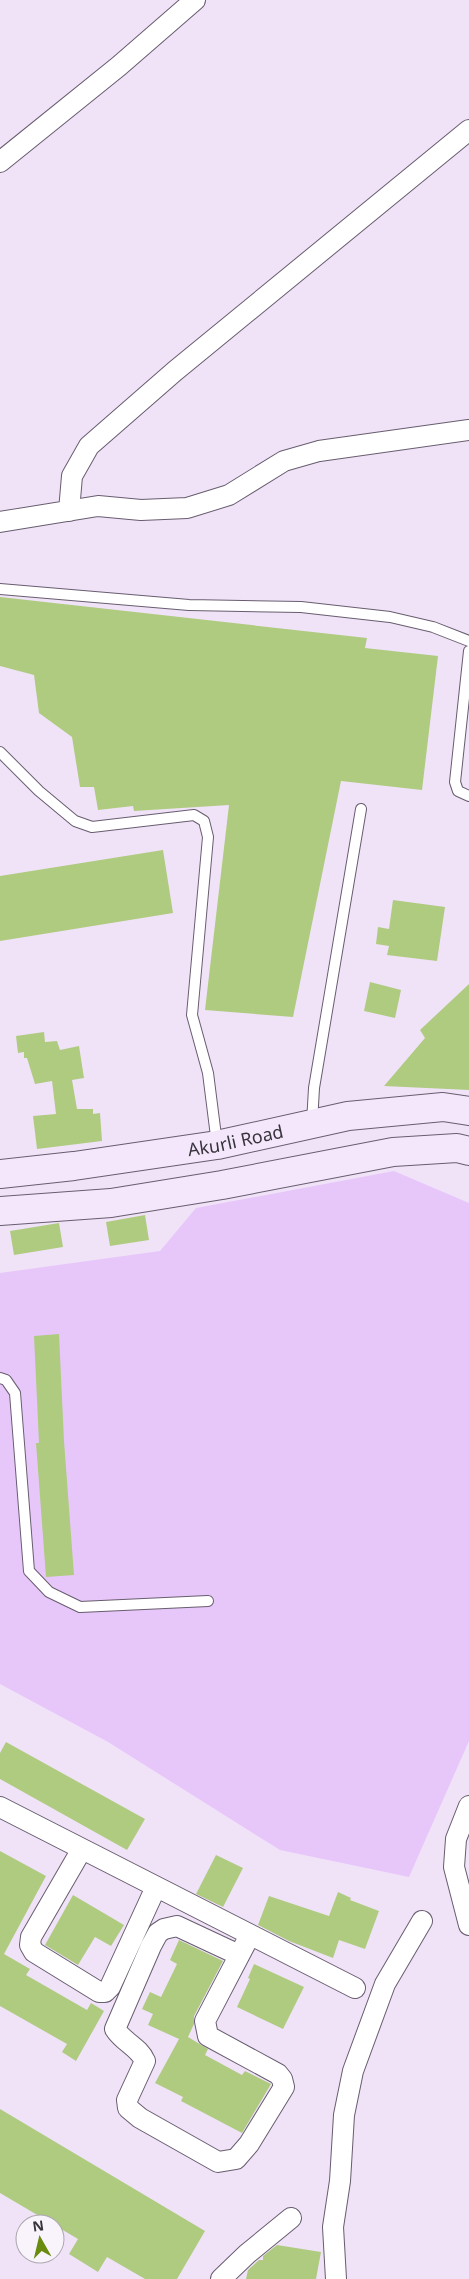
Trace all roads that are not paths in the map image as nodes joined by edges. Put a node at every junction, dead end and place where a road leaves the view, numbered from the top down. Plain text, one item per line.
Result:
1 (195, 0) edge
2 (469, 130) edge
3 (0, 162) edge
4 (469, 430) edge
5 (69, 511) junction
6 (0, 522) edge
7 (0, 589) edge
8 (469, 642) edge
9 (469, 651) edge
10 (0, 752) edge
11 (469, 796) edge
12 (361, 809) dead end
13 (469, 1111) edge
14 (312, 1124) junction
15 (217, 1145) junction
16 (469, 1151) edge
17 (2, 1171) edge
18 (0, 1211) edge
19 (0, 1378) edge
20 (208, 1601) dead end
21 (469, 1806) edge
22 (0, 1807) edge
23 (82, 1849) junction
24 (156, 1887) junction
25 (422, 1921) dead end
26 (469, 1925) edge
27 (250, 1935) junction
28 (239, 1955) junction
29 (356, 1988) dead end
30 (291, 2218) dead end
31 (220, 2279) edge
32 (336, 2279) edge

1 - 3 street
2 - 5 street
4 - 5 street
5 - 6 street
7 - 8 lane
9 - 11 lane
10 - 15 lane
12 - 14 lane
13 - 14 street, Akurli Road
14 - 15 street, Akurli Road
15 - 17 street, Akurli Road
16 - 18 street
19 - 20 lane
21 - 26 street
22 - 23 street
23 - 24 street
23 - 24 street
24 - 27 street
25 - 32 street
27 - 28 street
27 - 29 street
28 - 28 street
30 - 31 street

